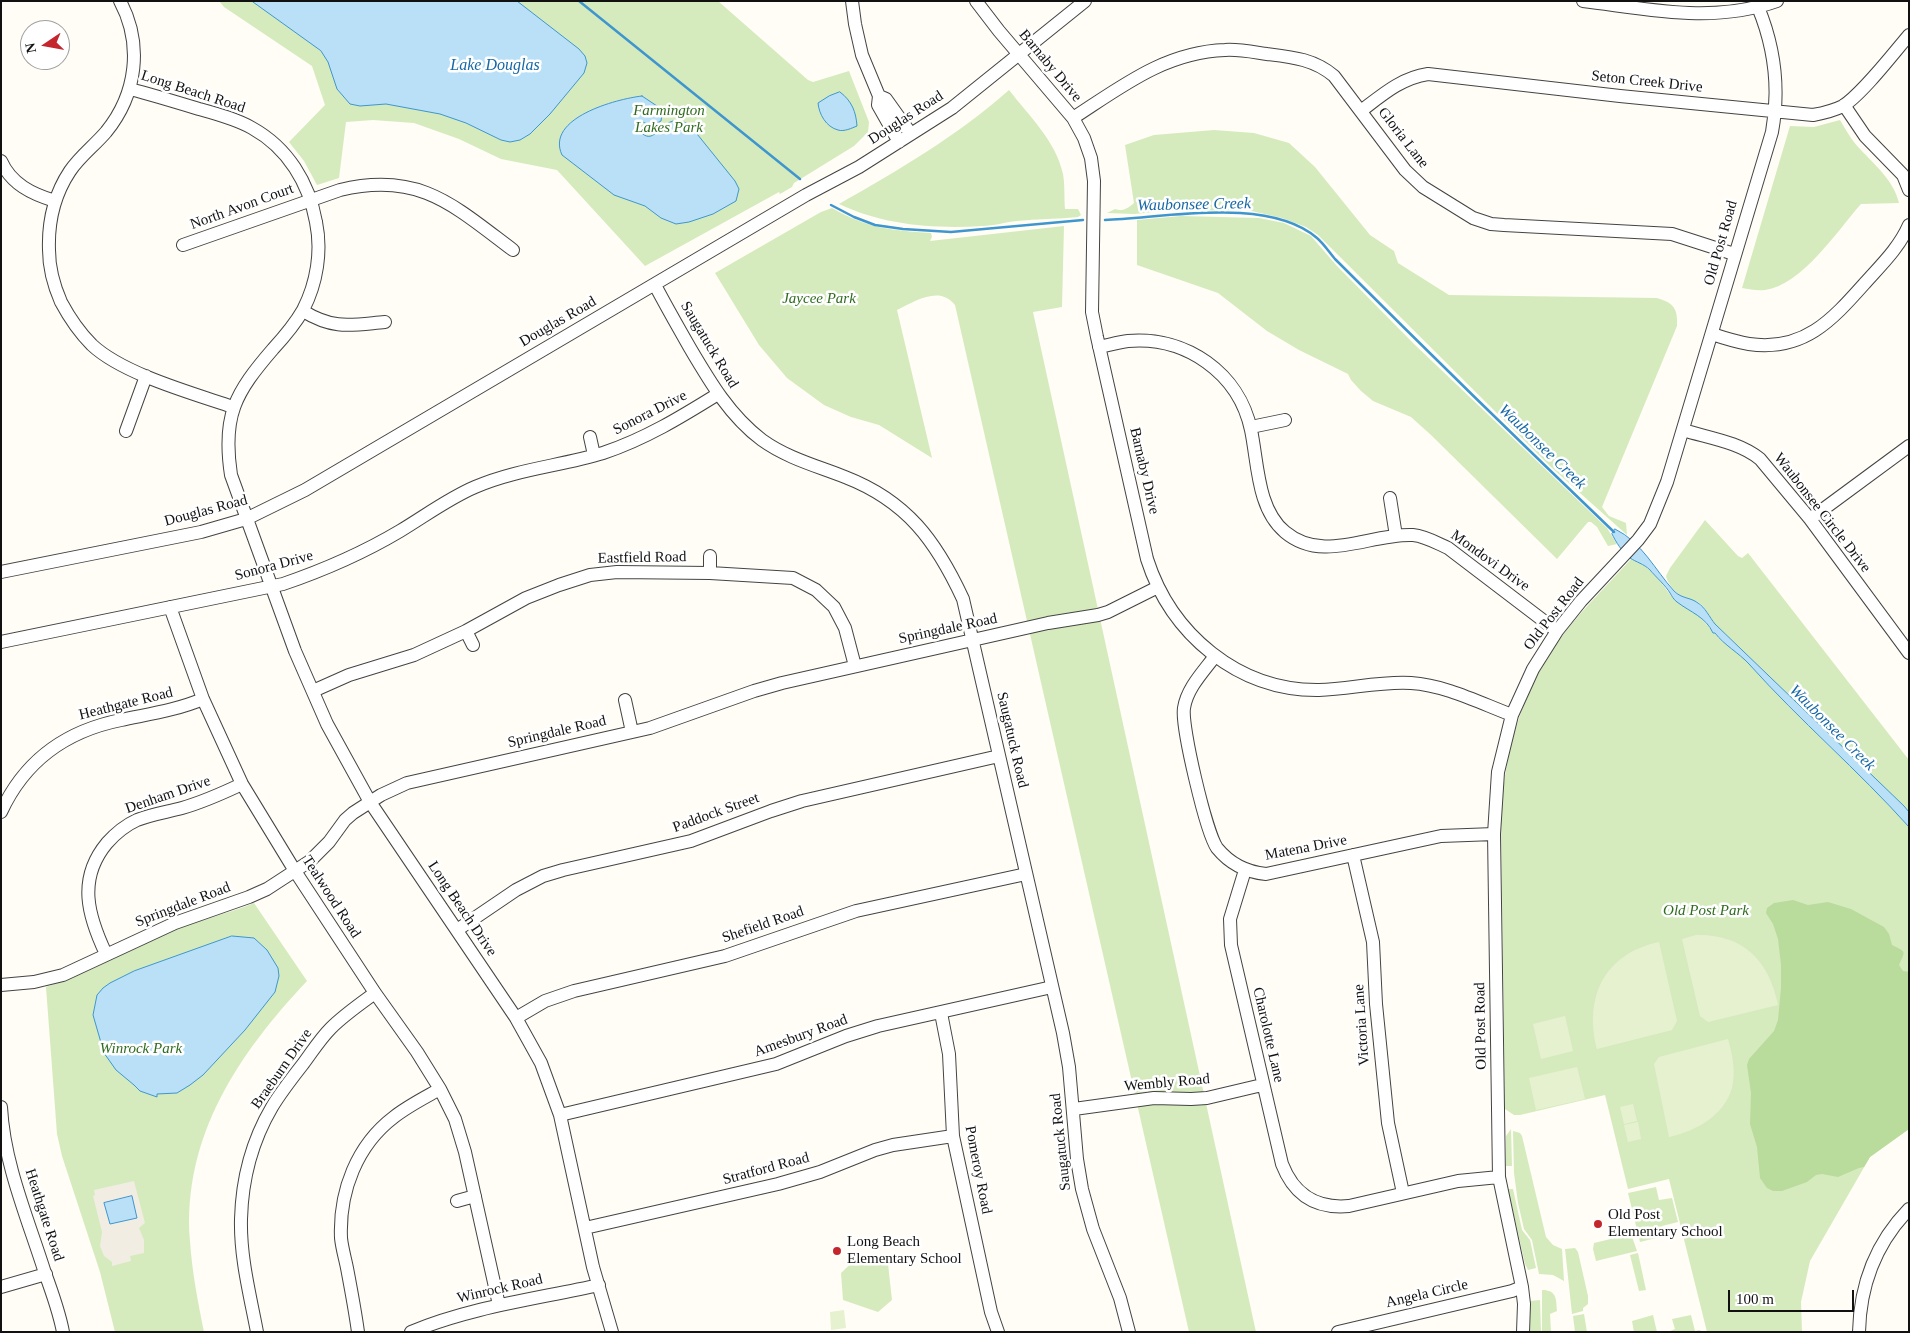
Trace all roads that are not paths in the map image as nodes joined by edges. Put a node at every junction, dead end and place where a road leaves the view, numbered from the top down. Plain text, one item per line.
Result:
1 (120, 1) edge
2 (852, 1) edge
3 (976, 1) edge
4 (1085, 1) edge
5 (1583, 1) edge
6 (1777, 1) edge
7 (1758, 7) junction
8 (1909, 35) edge
9 (1019, 54) junction
10 (130, 89) junction
11 (879, 96) junction
12 (1844, 105) junction
13 (1361, 111) junction
14 (1775, 112) junction
15 (1073, 118) junction
16 (912, 134) junction
17 (899, 142) junction
18 (1, 161) edge
19 (1909, 190) edge
20 (311, 200) junction
21 (55, 201) junction
22 (1909, 225) edge
23 (183, 245) dead end
24 (513, 250) dead end
25 (1734, 254) junction
26 (655, 284) junction
27 (303, 311) junction
28 (385, 322) dead end
29 (1712, 334) junction
30 (1099, 347) junction
31 (146, 376) junction
32 (718, 394) junction
33 (233, 407) junction
34 (1285, 420) dead end
35 (1251, 427) junction
36 (1683, 430) junction
37 (126, 432) dead end
38 (590, 437) dead end
39 (1909, 446) edge
40 (594, 455) junction
41 (1390, 498) dead end
42 (246, 519) junction
43 (1810, 519) junction
44 (1396, 536) junction
45 (710, 556) dead end
46 (1, 572) edge
47 (710, 573) junction
48 (270, 585) junction
49 (1158, 587) junction
50 (170, 607) junction
51 (466, 631) junction
52 (1557, 631) junction
53 (973, 640) junction
54 (1, 642) edge
55 (473, 645) dead end
56 (1909, 652) edge
57 (1216, 656) junction
58 (855, 666) junction
59 (313, 691) junction
60 (203, 699) junction
61 (625, 700) dead end
62 (1512, 715) junction
63 (632, 732) junction
64 (999, 756) junction
65 (242, 784) junction
66 (370, 802) junction
67 (1, 812) edge
68 (1494, 834) junction
69 (1353, 855) junction
70 (1245, 870) junction
71 (295, 872) junction
72 (1026, 874) junction
73 (457, 930) junction
74 (106, 954) junction
75 (1, 985) edge
76 (1052, 987) junction
77 (375, 993) junction
78 (941, 1013) junction
79 (516, 1018) junction
80 (1262, 1085) junction
81 (440, 1089) junction
82 (1, 1107) edge
83 (1074, 1109) junction
84 (560, 1115) junction
85 (953, 1136) junction
86 (1499, 1177) junction
87 (1404, 1193) junction
88 (475, 1196) junction
89 (457, 1201) dead end
90 (1909, 1209) edge
91 (585, 1228) junction
92 (46, 1274) junction
93 (598, 1285) junction
94 (1, 1287) edge
95 (1522, 1287) junction
96 (499, 1305) junction
97 (63, 1332) edge
98 (256, 1332) edge
99 (358, 1332) edge
100 (411, 1332) edge
101 (612, 1332) edge
102 (998, 1332) edge
103 (1130, 1332) edge
104 (1338, 1332) edge
105 (1523, 1332) edge
106 (1860, 1332) edge

1 - 10 street
2 - 11 street
3 - 9 street, Barnaby Drive
4 - 9 street, Douglas Road
5 - 7 street
6 - 7 street
7 - 14 street, Old Post Road
8 - 12 street, Seton Creek Drive
9 - 15 street, Barnaby Drive
9 - 16 street, Douglas Road
10 - 20 street, Long Beach Road
10 - 21 street
11 - 16 street
11 - 17 street
12 - 14 street, Seton Creek Drive
12 - 19 street
13 - 14 street, Seton Creek Drive
13 - 15 street, Gloria Lane
13 - 25 street, Gloria Lane
14 - 25 street, Old Post Road
15 - 30 street, Barnaby Drive
16 - 17 street, Douglas Road
17 - 26 street, Douglas Road
18 - 21 street
20 - 23 street, North Avon Court
20 - 24 street, North Avon Court
20 - 27 street, Long Beach Road
21 - 31 street
22 - 29 street
25 - 29 street, Old Post Road
26 - 32 street, Saugatuck Road
26 - 42 street, Douglas Road
27 - 28 street
27 - 33 street, Long Beach Road
29 - 36 street, Old Post Road
30 - 35 street, Mondovi Drive
30 - 49 street, Barnaby Drive
31 - 33 street
31 - 37 street
32 - 40 street, Sonora Drive
32 - 53 street, Saugatuck Road
33 - 42 street, Long Beach Road
34 - 35 street
35 - 44 street, Mondovi Drive
36 - 43 street, Waubonsee Circle Drive
36 - 52 street, Old Post Road
38 - 40 street
39 - 43 street
40 - 48 street, Sonora Drive
41 - 44 street
42 - 46 street, Douglas Road
42 - 48 street, Long Beach Drive
43 - 56 street, Waubonsee Circle Drive
44 - 52 street, Mondovi Drive
45 - 47 street
47 - 51 street, Eastfield Road
47 - 58 street, Eastfield Road
48 - 50 street, Sonora Drive
48 - 59 street, Long Beach Drive
49 - 53 street, Springdale Road
49 - 57 street, Barnaby Drive
50 - 54 street, Sonora Drive
50 - 60 street, Tealwood Road
51 - 55 street
51 - 59 street, Eastfield Road
52 - 62 street, Old Post Road
53 - 58 street, Springdale Road
53 - 64 street, Saugatuck Road
57 - 62 street, Barnaby Drive
57 - 70 street, Matena Drive
58 - 63 street, Springdale Road
59 - 66 street, Long Beach Drive
60 - 65 street, Tealwood Road
60 - 67 street, Heathgate Road
61 - 63 street
62 - 68 street, Old Post Road
63 - 66 street, Springdale Road
64 - 72 street, Saugatuck Road
64 - 73 street, Paddock Street
65 - 71 street, Tealwood Road
65 - 74 street, Denham Drive
66 - 71 street, Springdale Road
66 - 73 street, Long Beach Drive
68 - 69 street, Matena Drive
68 - 86 street, Old Post Road
69 - 70 street, Matena Drive
69 - 87 street, Victoria Lane
70 - 80 street, Charolotte Lane
71 - 74 street, Springdale Road
71 - 77 street, Tealwood Road
72 - 76 street, Saugatuck Road
72 - 79 street, Shefield Road
73 - 79 street, Long Beach Drive
74 - 75 street, Springdale Road
76 - 78 street, Amesbury Road
76 - 83 street, Saugatuck Road
77 - 81 street, Tealwood Road
77 - 98 street, Braeburn Drive
78 - 84 street, Amesbury Road
78 - 85 street, Pomeroy Road
79 - 84 street, Long Beach Drive
80 - 83 street, Wembly Road
80 - 87 street, Charolotte Lane
81 - 88 street, Tealwood Road
81 - 99 street
82 - 92 street, Heathgate Road
83 - 103 street, Saugatuck Road
84 - 91 street, Long Beach Drive
85 - 91 street, Stratford Road
85 - 102 street, Pomeroy Road
86 - 87 street, Charolotte Lane
86 - 95 street, Old Post Road
88 - 89 street
88 - 96 street, Tealwood Road
90 - 106 street
91 - 93 street, Long Beach Drive
92 - 94 street
92 - 97 street, Heathgate Road
93 - 96 street, Winrock Road
93 - 101 street, Long Beach Drive
95 - 104 street, Angela Circle
95 - 105 street, Old Post Road
96 - 100 street, Winrock Road

